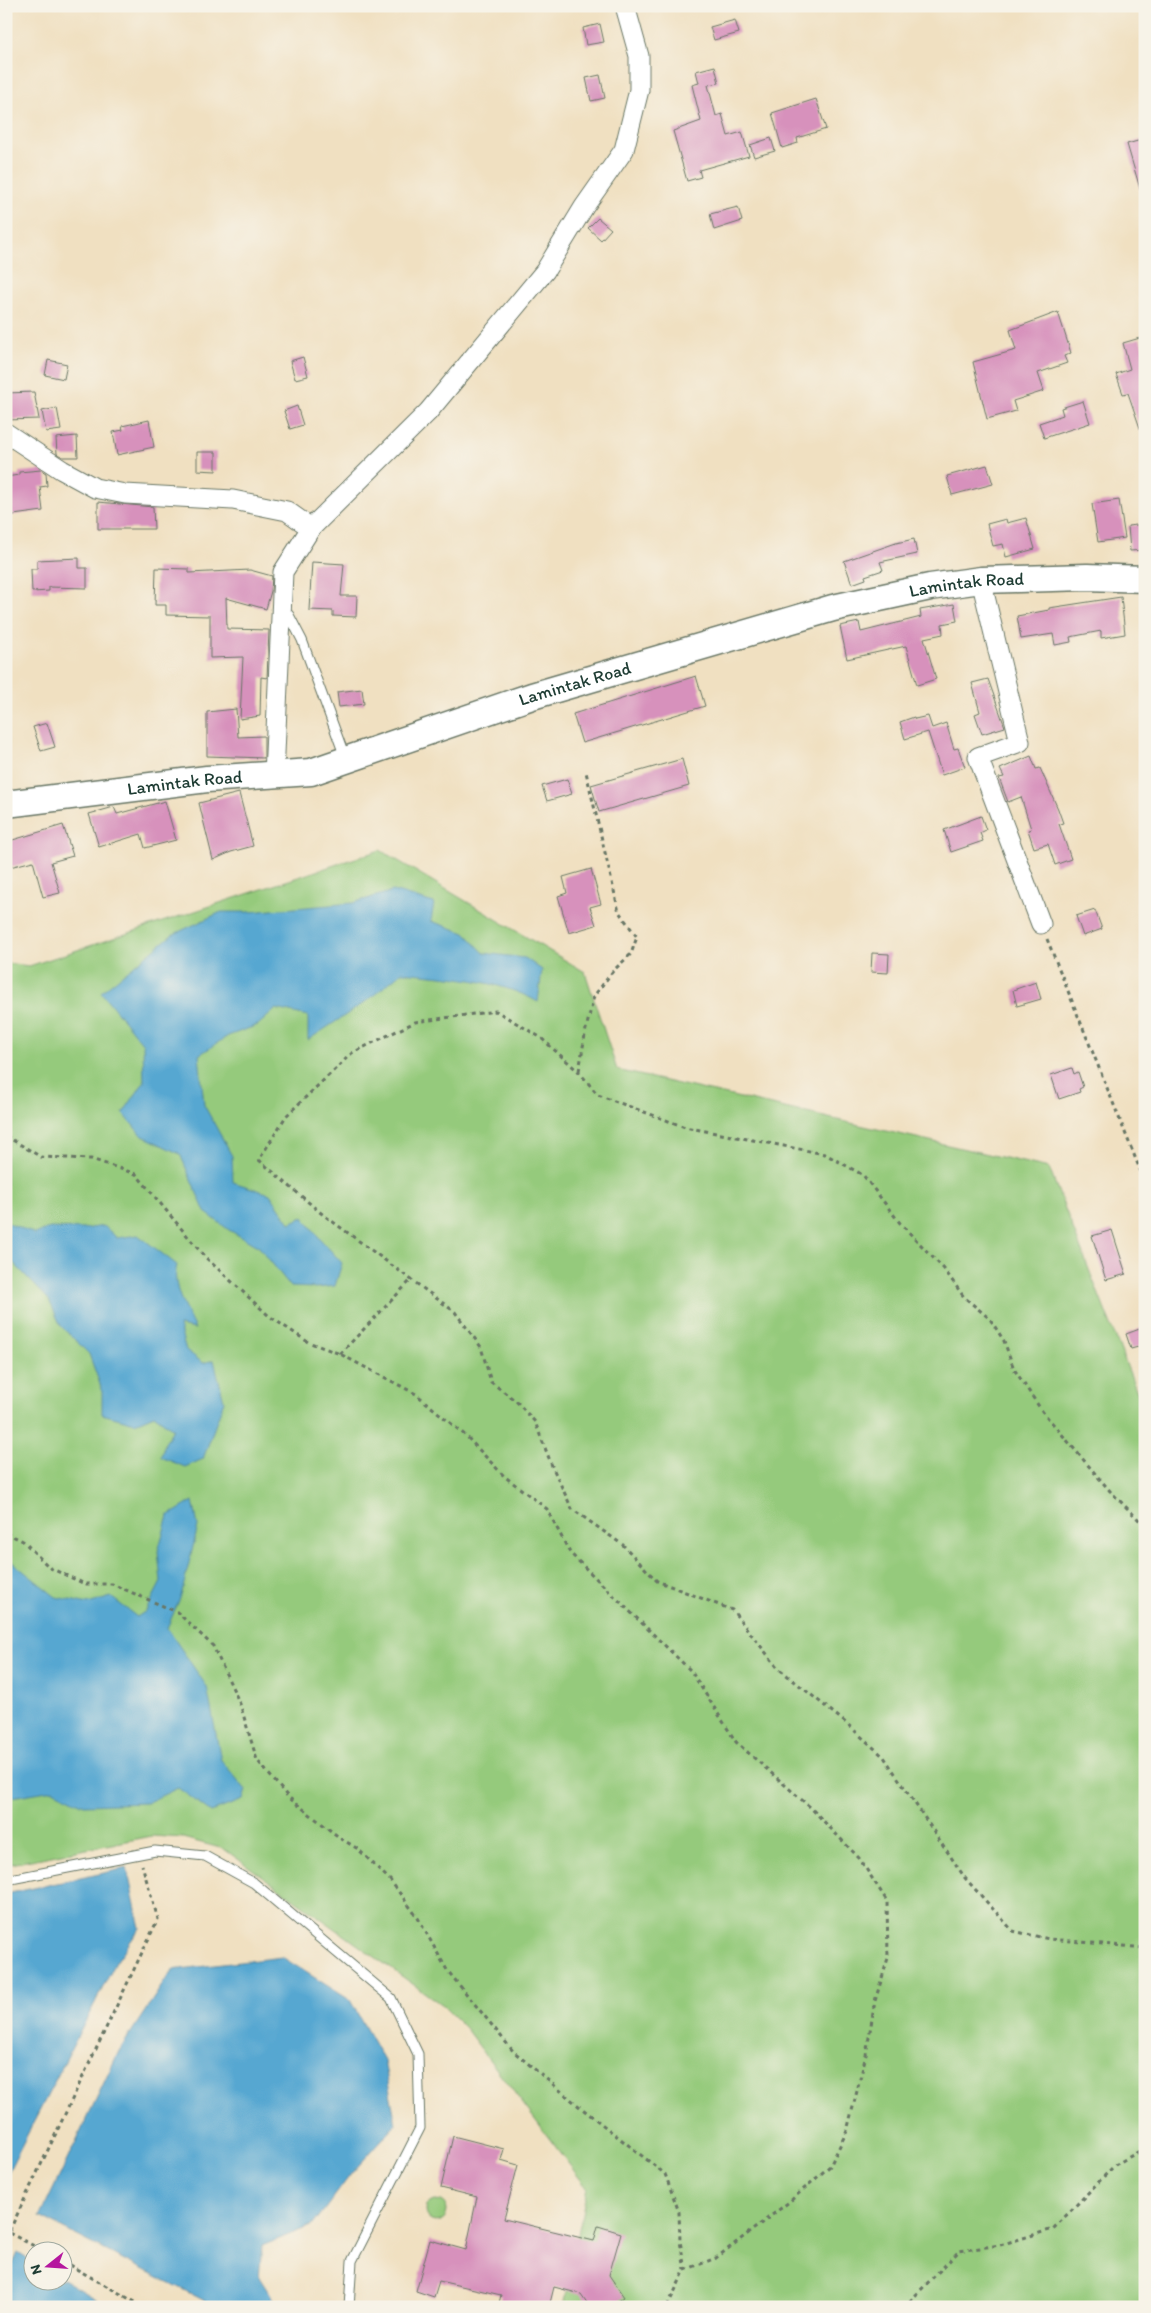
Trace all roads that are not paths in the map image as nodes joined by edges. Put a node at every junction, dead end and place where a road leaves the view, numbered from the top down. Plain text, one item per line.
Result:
1 (625, 6) edge
2 (6, 434) edge
3 (311, 528) junction
4 (1145, 579) edge
5 (981, 580) junction
6 (281, 611) junction
7 (346, 760) junction
8 (274, 776) junction
9 (6, 804) edge
10 (1041, 924) road end
11 (6, 1880) edge
12 (349, 2307) edge

1 - 3 street
2 - 3 street
3 - 6 street
4 - 5 main road, Lamintak Road
5 - 7 main road, Lamintak Road
5 - 10 street
6 - 7 lane
6 - 8 street
7 - 8 main road, Lamintak Road
8 - 9 main road, Lamintak Road
11 - 12 lane

